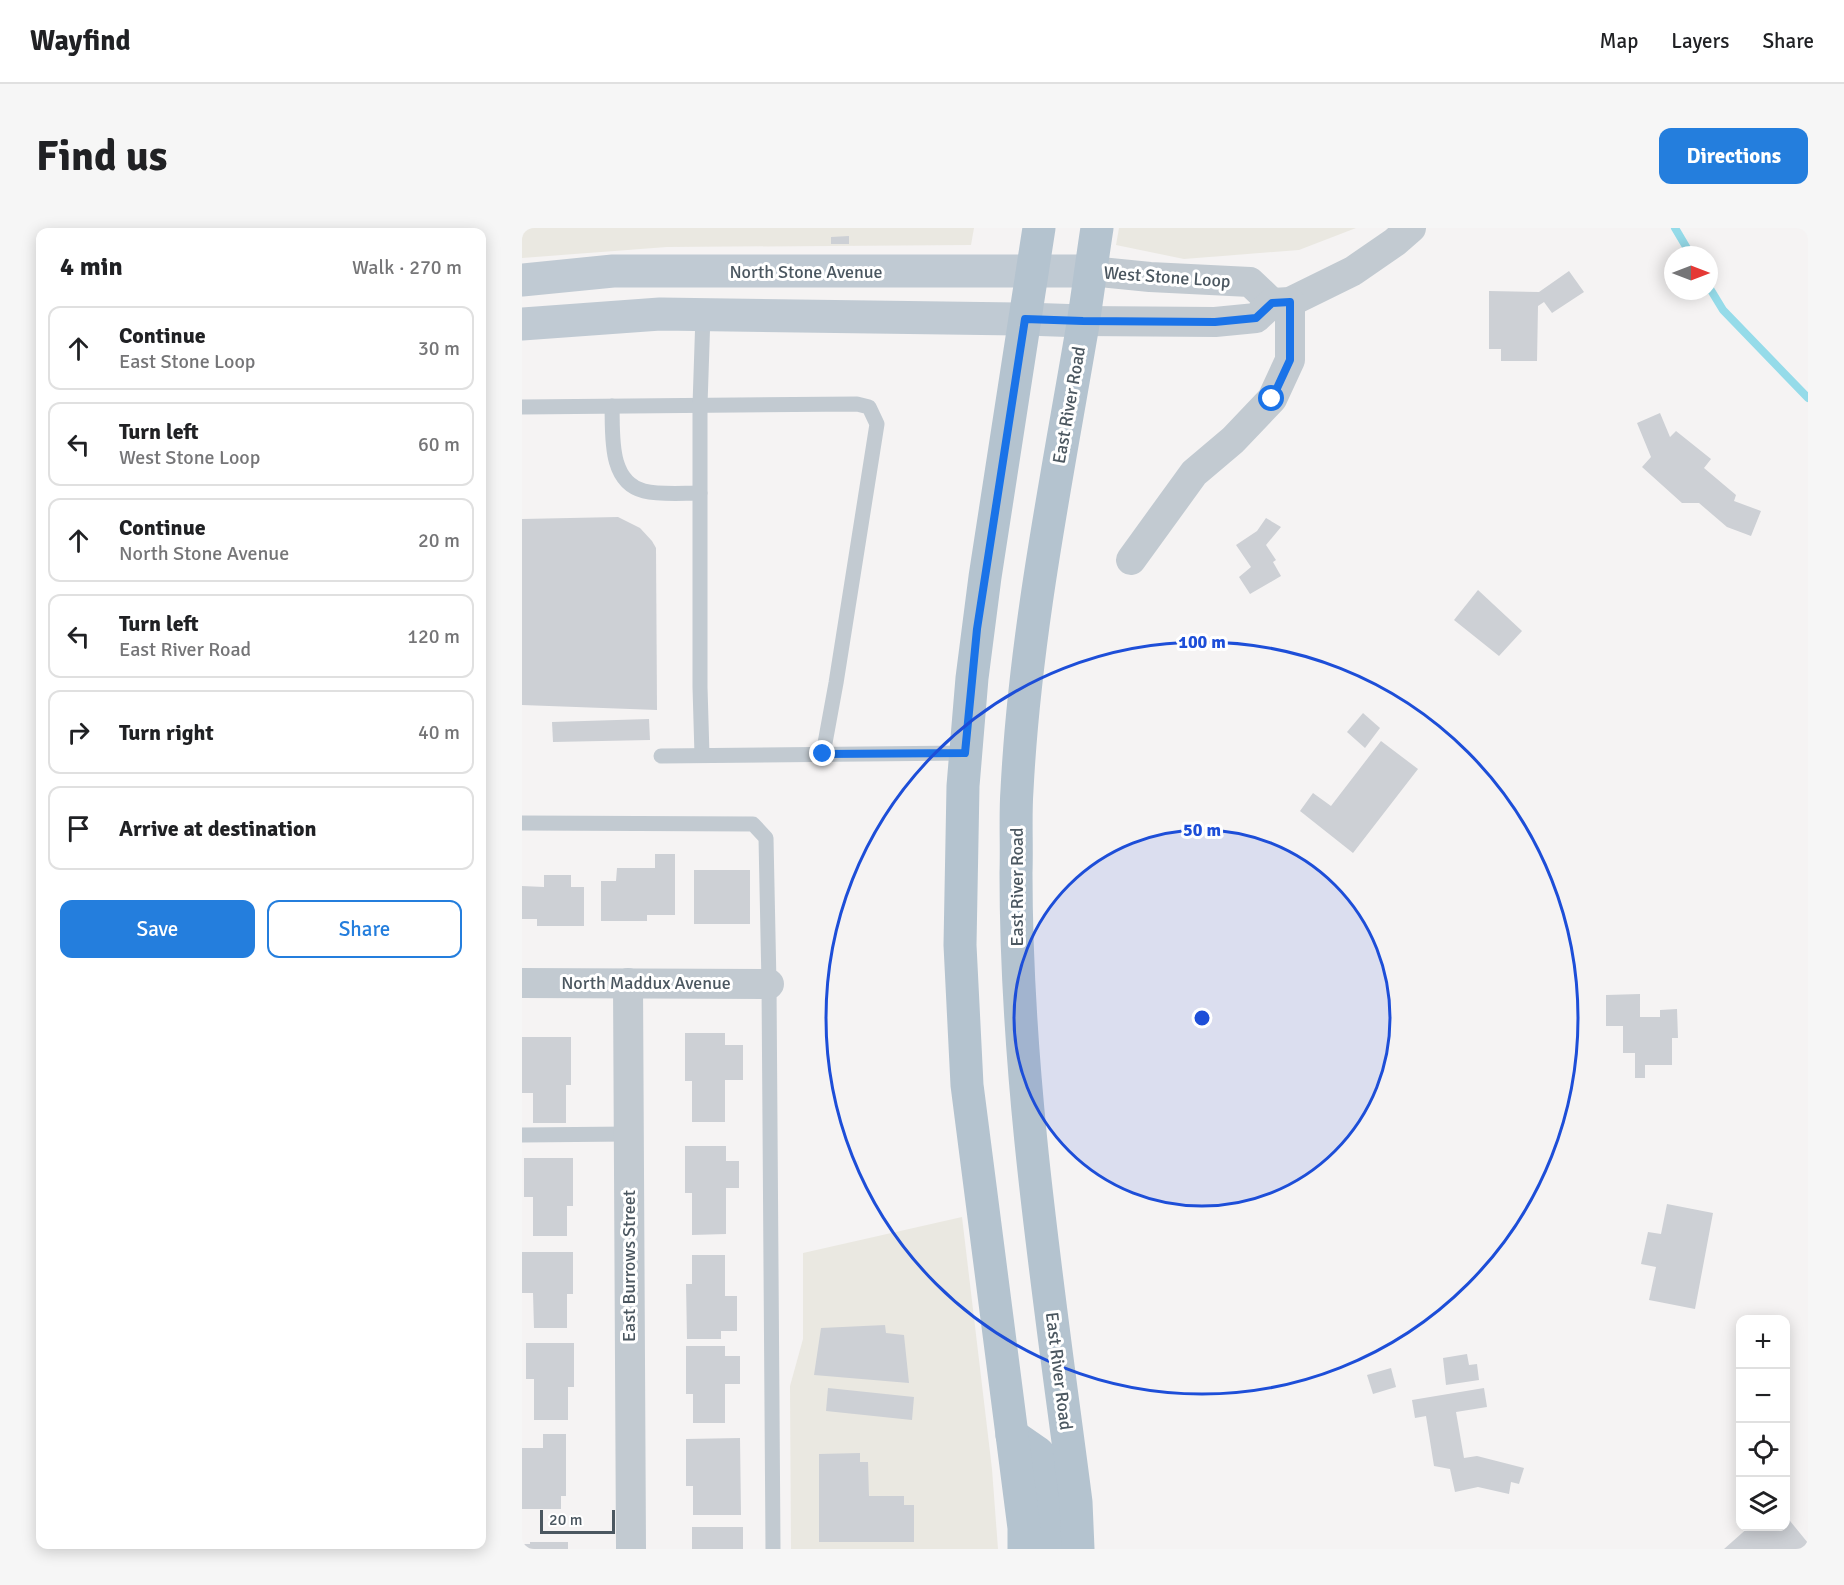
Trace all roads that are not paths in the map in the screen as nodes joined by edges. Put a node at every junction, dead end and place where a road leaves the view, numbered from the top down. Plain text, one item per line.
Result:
1 (1039, 228) edge
2 (1097, 228) edge
3 (1411, 228) edge
4 (1090, 272) junction
5 (1032, 273) junction
6 (522, 280) edge
7 (1281, 302) junction
8 (703, 315) junction
9 (1025, 319) junction
10 (1083, 321) junction
11 (522, 324) edge
12 (700, 405) junction
13 (612, 406) junction
14 (522, 407) edge
15 (700, 493) junction
16 (1131, 560) dead end
17 (965, 753) junction
18 (823, 754) junction
19 (702, 755) junction
20 (661, 756) dead end
21 (522, 823) edge
22 (522, 982) edge
23 (628, 983) junction
24 (769, 984) junction
25 (629, 1134) junction
26 (522, 1135) edge
27 (1012, 1435) junction
28 (631, 1549) edge
29 (773, 1549) edge
30 (1024, 1549) edge
31 (1048, 1549) edge
32 (1078, 1549) edge

1 - 5 main road
2 - 4 main road, East River Road
3 - 7 street
4 - 5 main road, North Stone Avenue
4 - 7 street, West Stone Loop
4 - 10 main road, East River Road
5 - 6 main road, North Stone Avenue
5 - 9 main road
7 - 10 street
7 - 16 street
8 - 9 main road
8 - 11 main road
8 - 12 lane
9 - 10 main road
9 - 17 main road
10 - 32 main road, East River Road
12 - 13 lane
12 - 15 lane
12 - 18 lane
13 - 14 lane
13 - 15 lane
15 - 19 lane
17 - 18 lane
17 - 27 main road
18 - 19 lane
19 - 20 lane
21 - 24 lane
22 - 23 street, North Maddux Avenue
23 - 24 street, North Maddux Avenue
23 - 25 street, East Burrows Street
24 - 29 lane
25 - 26 lane
25 - 28 street, East Burrows Street
27 - 30 main road
27 - 31 main road

